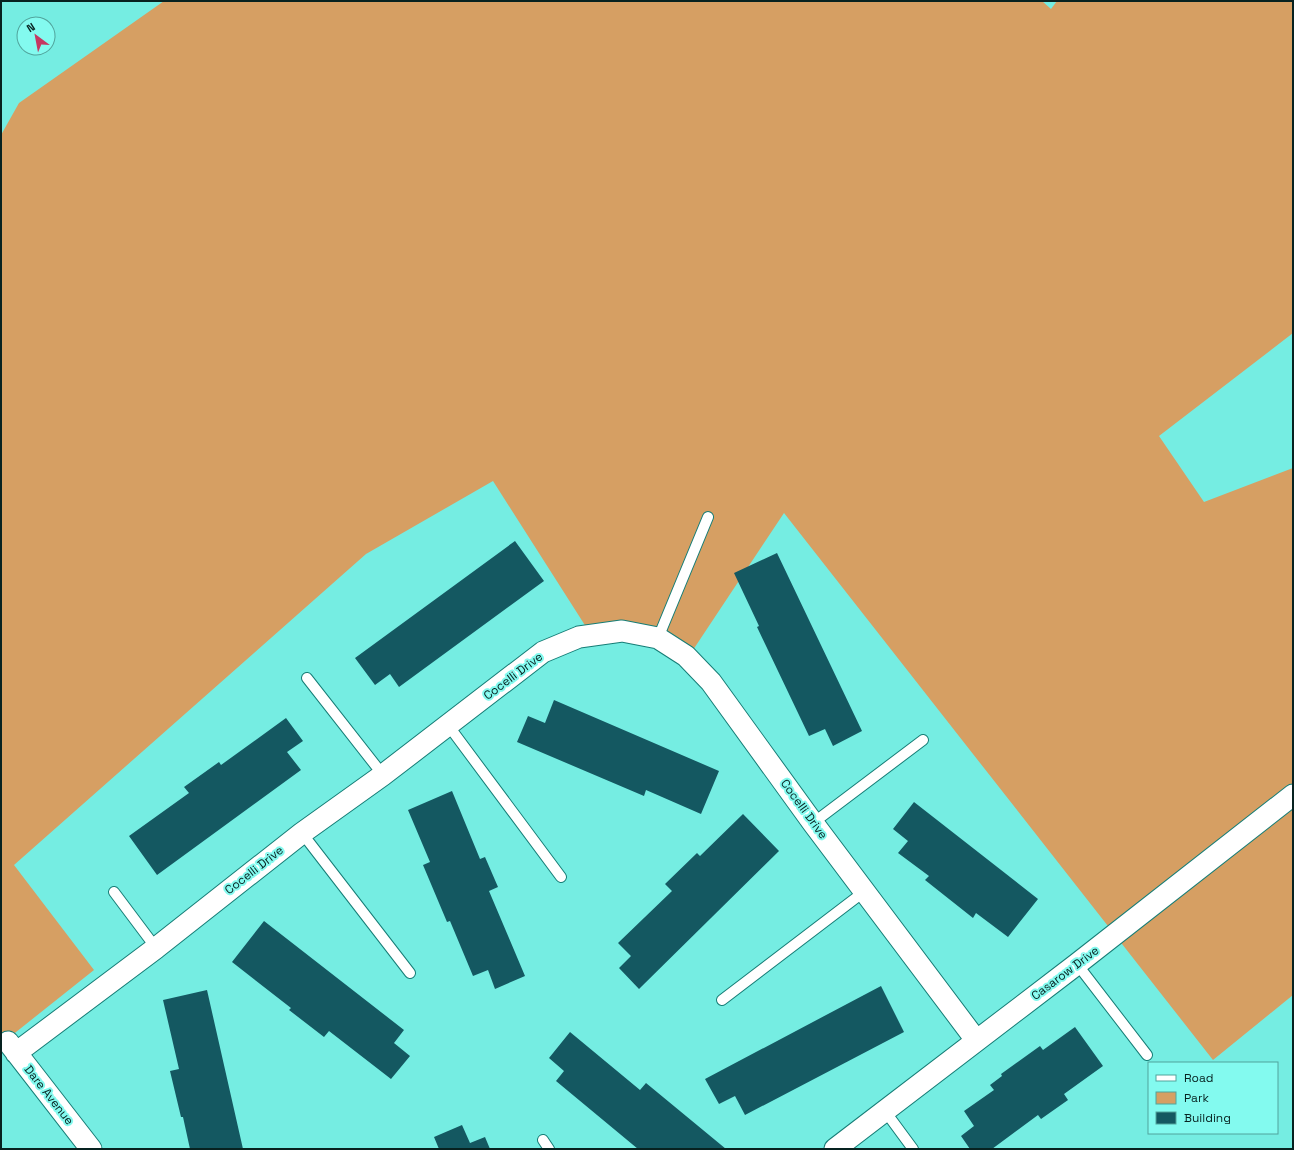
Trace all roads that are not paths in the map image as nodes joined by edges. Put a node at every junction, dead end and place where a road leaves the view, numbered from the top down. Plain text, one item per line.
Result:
1 (708, 517) dead end
2 (658, 638) junction
3 (307, 678) dead end
4 (448, 725) junction
5 (923, 740) dead end
6 (383, 775) junction
7 (1293, 795) edge
8 (813, 823) junction
9 (302, 833) junction
10 (562, 877) dead end
11 (865, 891) junction
12 (114, 892) dead end
13 (156, 948) junction
14 (1077, 964) junction
15 (410, 972) dead end
16 (722, 1000) dead end
17 (976, 1040) junction
18 (12, 1047) joint
19 (1147, 1054) dead end
20 (885, 1111) junction
21 (543, 1140) dead end
22 (91, 1149) edge
23 (549, 1149) edge
24 (835, 1149) edge
25 (913, 1149) edge

1 - 2 lane
2 - 4 street, Cocelli Drive
2 - 8 street, Cocelli Drive
3 - 6 lane
4 - 6 street, Cocelli Drive
4 - 10 lane
5 - 8 lane
6 - 9 street, Cocelli Drive
7 - 14 street, Casarow Drive
8 - 11 street, Cocelli Drive
9 - 13 street, Cocelli Drive
9 - 15 lane
11 - 16 lane
11 - 17 street, Cocelli Drive
12 - 13 lane
13 - 18 street, Cocelli Drive
14 - 17 street, Casarow Drive
14 - 19 lane
17 - 20 street, Casarow Drive
18 - 22 street, Dare Avenue
20 - 24 street, Casarow Drive
20 - 25 lane
21 - 23 lane

